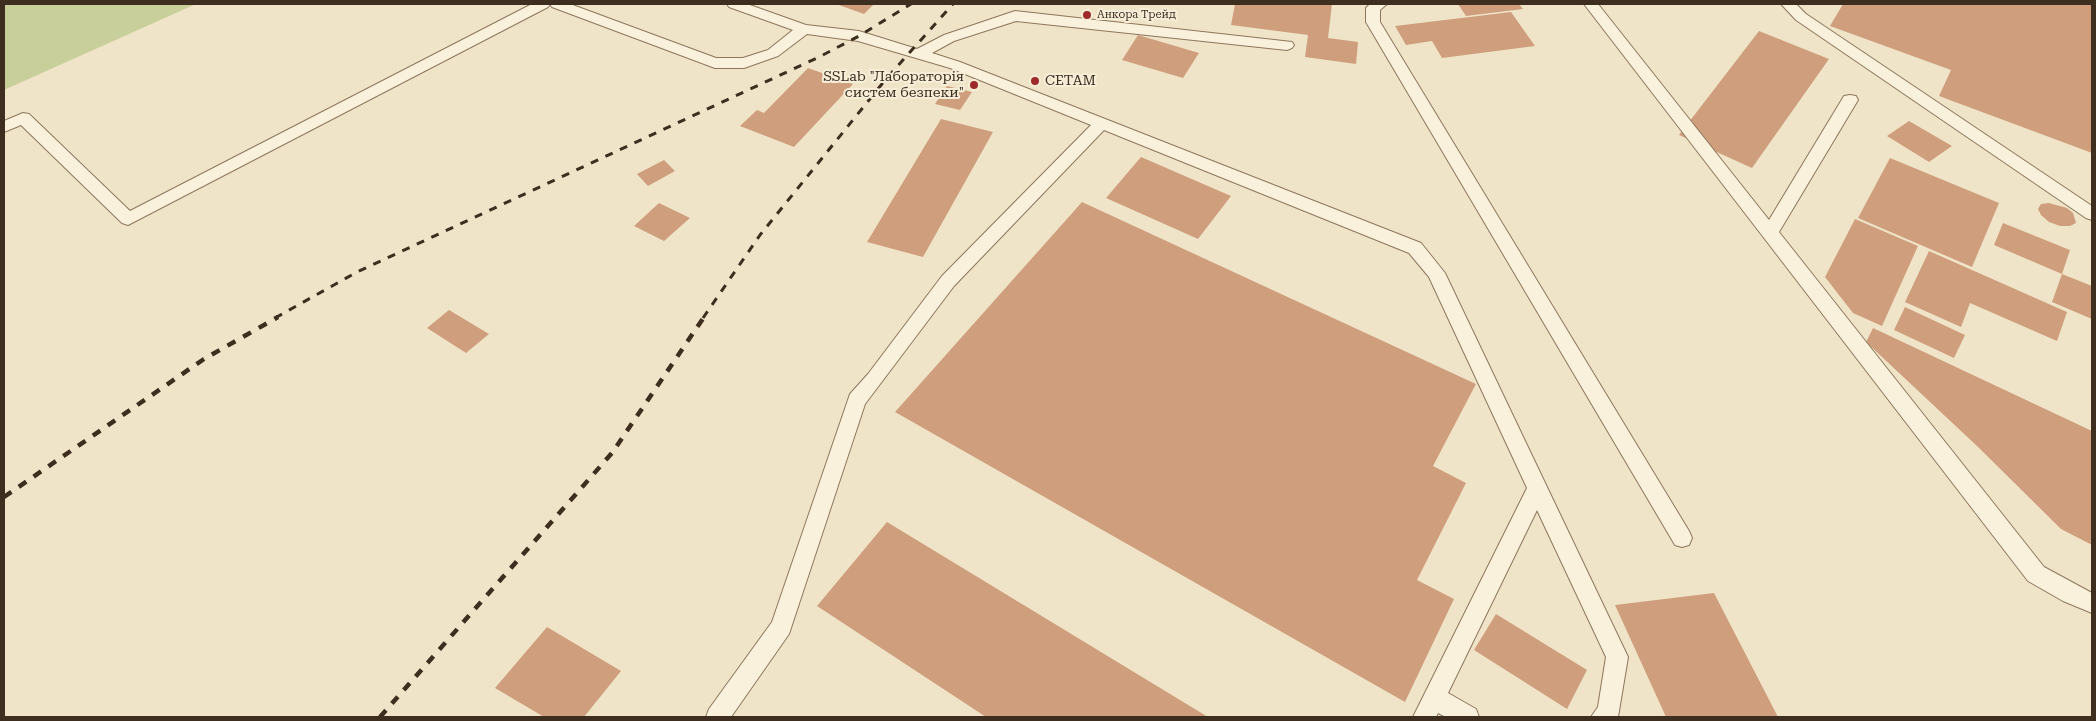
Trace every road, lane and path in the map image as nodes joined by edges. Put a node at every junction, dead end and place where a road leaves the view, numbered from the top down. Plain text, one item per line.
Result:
1 (543, 4) edge
2 (557, 4) edge
3 (734, 4) edge
4 (1380, 4) edge
5 (1591, 4) edge
6 (1788, 4) edge
7 (804, 28) junction
8 (1287, 45) dead end
9 (919, 54) junction
10 (1850, 100) dead end
11 (1102, 123) junction
12 (4, 127) edge
13 (2092, 214) edge
14 (1770, 232) junction
15 (1538, 489) junction
16 (1682, 538) dead end
17 (2092, 603) edge
18 (1429, 708) edge
19 (716, 717) edge
20 (1468, 717) edge
21 (1603, 717) edge

1 - 12 lane
2 - 7 lane
3 - 7 lane
4 - 16 lane
5 - 14 lane
6 - 13 lane
7 - 9 lane
8 - 9 lane
9 - 11 lane
10 - 14 lane
11 - 15 lane
11 - 19 lane
14 - 17 lane
15 - 18 lane
15 - 21 lane
18 - 20 lane

